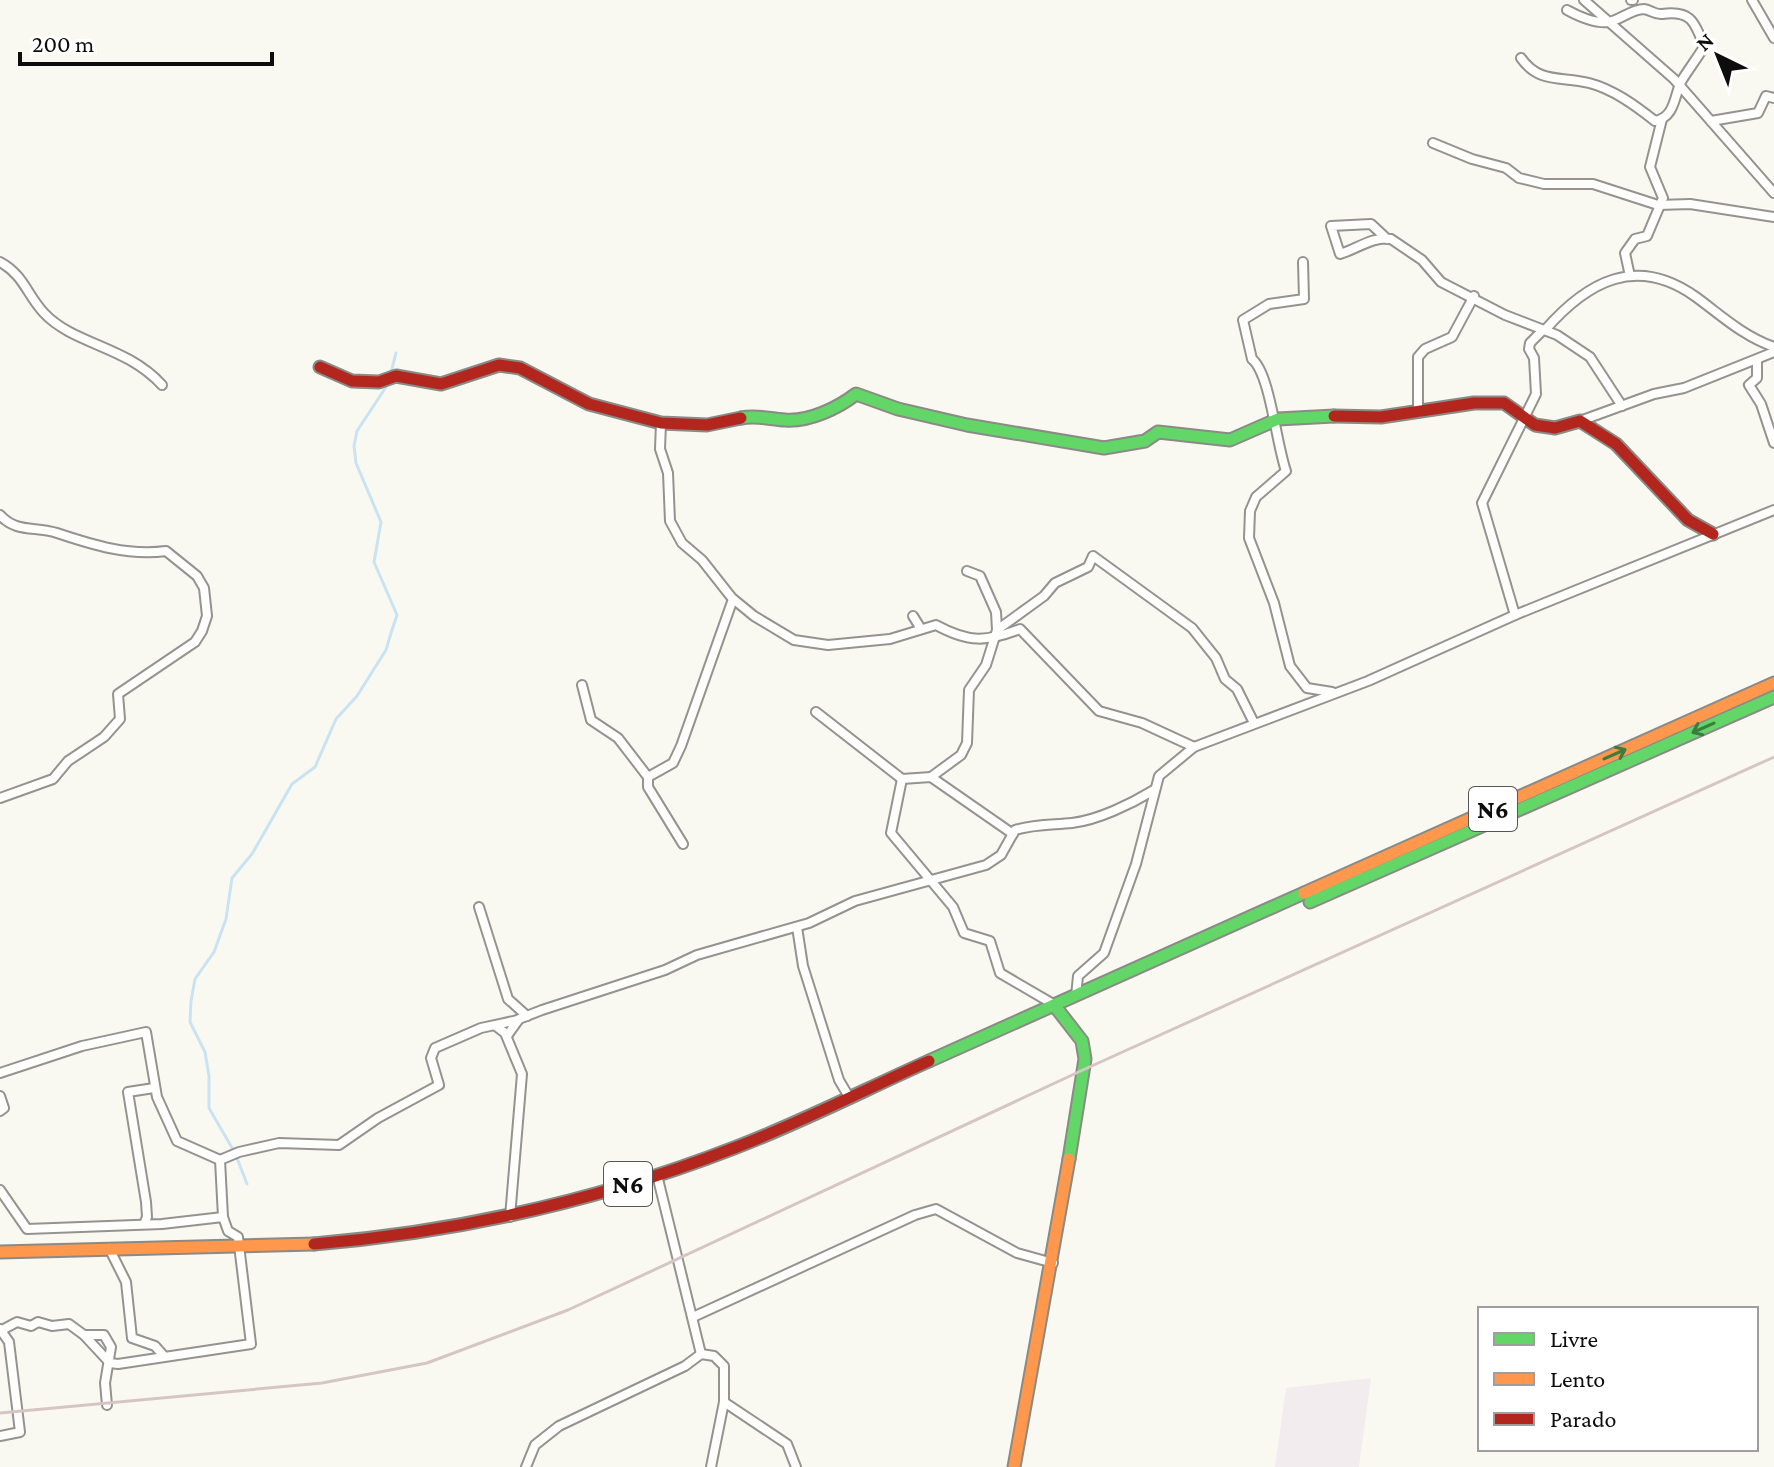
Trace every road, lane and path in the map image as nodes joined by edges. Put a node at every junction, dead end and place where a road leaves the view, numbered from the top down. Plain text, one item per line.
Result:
1 (1584, 0) edge
2 (1646, 0) edge
3 (1752, 0) edge
4 (1567, 10) dead end
5 (1653, 13) junction
6 (1608, 22) junction
7 (1774, 38) edge
8 (1521, 58) dead end
9 (1679, 85) junction
10 (1774, 98) edge
11 (1662, 119) junction
12 (1711, 121) junction
13 (1433, 143) dead end
14 (1774, 193) edge
15 (1658, 205) junction
16 (1774, 217) edge
17 (1387, 239) junction
18 (0, 262) edge
19 (1303, 262) dead end
20 (1630, 276) junction
21 (1474, 296) junction
22 (1544, 330) junction
23 (1774, 350) edge
24 (1757, 360) junction
25 (320, 367) dead end
26 (162, 385) dead end
27 (1622, 406) junction
28 (1418, 413) junction
29 (1525, 417) junction
30 (1273, 421) junction
31 (1580, 421) junction
32 (661, 423) junction
33 (1774, 440) edge
34 (1774, 510) edge
35 (0, 515) edge
36 (1713, 534) junction
37 (967, 571) dead end
38 (733, 599) junction
39 (1515, 615) junction
40 (913, 616) dead end
41 (921, 629) junction
42 (997, 630) junction
43 (992, 640) junction
44 (1774, 683) edge
45 (582, 685) dead end
46 (1337, 692) junction
47 (1774, 697) edge
48 (816, 712) dead end
49 (1254, 723) junction
50 (1194, 747) junction
51 (648, 777) junction
52 (931, 777) junction
53 (902, 779) junction
54 (1154, 790) junction
55 (0, 798) edge
56 (1013, 834) junction
57 (683, 844) dead end
58 (928, 881) junction
59 (479, 907) dead end
60 (797, 927) junction
61 (1213, 936) junction
62 (1076, 997) junction
63 (1054, 1005) junction
64 (523, 1018) junction
65 (496, 1026) junction
66 (507, 1036) junction
67 (0, 1073) edge
68 (154, 1088) junction
69 (0, 1096) edge
70 (849, 1097) junction
71 (0, 1111) edge
72 (220, 1160) junction
73 (657, 1175) junction
74 (0, 1190) edge
75 (223, 1217) junction
76 (510, 1218) junction
77 (144, 1224) junction
78 (239, 1246) junction
79 (108, 1247) junction
80 (0, 1252) edge
81 (1053, 1263) junction
82 (693, 1317) junction
83 (1, 1330) edge
84 (701, 1354) junction
85 (163, 1355) junction
86 (110, 1363) junction
87 (724, 1402) junction
88 (107, 1405) dead end
89 (0, 1436) edge
90 (526, 1467) edge
91 (711, 1467) edge
92 (796, 1467) edge
93 (1014, 1467) edge

1 - 6 street
2 - 5 street
3 - 7 street
4 - 6 street
5 - 6 street
5 - 9 street
6 - 9 street
8 - 11 street
9 - 11 street
9 - 12 street
10 - 12 street
11 - 15 street
12 - 14 street
13 - 15 street
15 - 16 street
15 - 20 street
17 - 17 street
17 - 21 street
18 - 26 street
19 - 30 street
20 - 22 street
20 - 23 street
21 - 22 street
21 - 28 street
22 - 27 street
22 - 29 street
23 - 24 street
24 - 27 street
24 - 33 street
25 - 32 main road
27 - 31 street
28 - 29 main road
28 - 30 main road
29 - 31 main road
29 - 39 street
30 - 32 main road
30 - 46 street
31 - 36 main road
32 - 38 street
34 - 36 street
35 - 55 street
36 - 39 street
37 - 42 street
38 - 41 street
38 - 51 street
39 - 46 street
40 - 41 street
41 - 43 street
42 - 43 street
42 - 49 street
43 - 50 street
43 - 52 street
61 -> 44 main road, N6
45 - 51 street
46 - 49 street
47 -> 61 main road, N6
48 - 53 street
49 - 50 street
50 - 54 street
51 - 57 street
52 - 53 street
52 - 56 street
53 - 58 street
54 - 56 street
54 - 62 street
56 - 58 street
58 - 60 street
58 - 63 street
59 - 64 street
60 - 64 street
60 - 70 street
61 - 62 main road, N6
62 - 63 main road, N6
63 - 70 main road, N6
63 - 81 main road
64 - 65 street
64 - 66 street
65 - 66 street
65 - 72 street
66 - 76 street
67 - 68 street
68 - 72 street
68 - 77 street
69 - 71 street
70 - 73 main road, N6
72 - 75 street
73 - 76 main road, N6
73 - 82 street
74 - 77 street
75 - 77 street
75 - 78 street
76 - 78 main road, N6
78 - 79 main road, N6
78 - 85 street
79 - 80 main road, N6
79 - 85 street
81 - 82 street
81 - 93 main road
82 - 84 street
83 - 86 street
83 - 89 street
84 - 87 street
84 - 90 street
85 - 86 street
86 - 88 street
87 - 91 street
87 - 92 street

